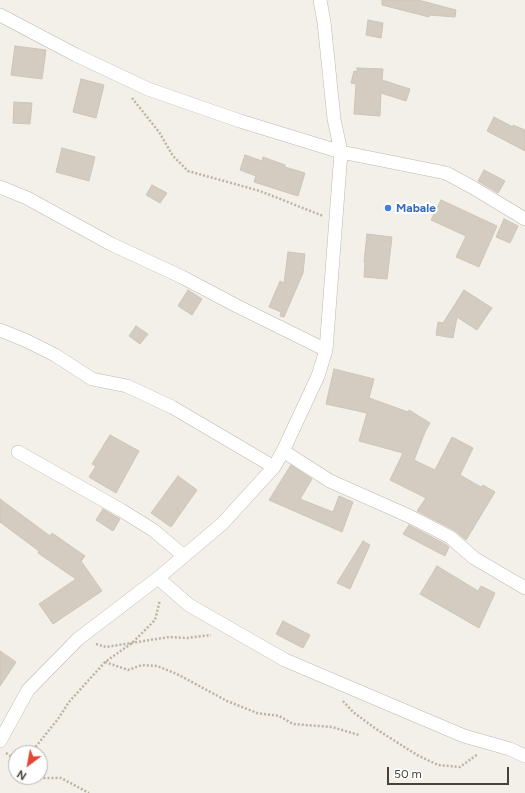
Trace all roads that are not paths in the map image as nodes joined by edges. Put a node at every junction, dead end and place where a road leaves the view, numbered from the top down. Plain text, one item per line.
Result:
1 (320, 0) edge
2 (0, 15) edge
3 (341, 152) junction
4 (0, 187) edge
5 (525, 219) edge
6 (0, 330) edge
7 (326, 350) junction
8 (283, 451) junction
9 (18, 452) dead end
10 (274, 467) junction
11 (184, 556) junction
12 (158, 578) junction
13 (525, 588) edge
14 (0, 741) edge
15 (525, 756) edge

1 - 3 street
2 - 3 street
3 - 5 street
3 - 7 street
4 - 7 street
6 - 10 street
7 - 8 street
8 - 10 street
8 - 13 street
9 - 11 street
10 - 11 street
11 - 12 street
12 - 14 street
12 - 15 street

